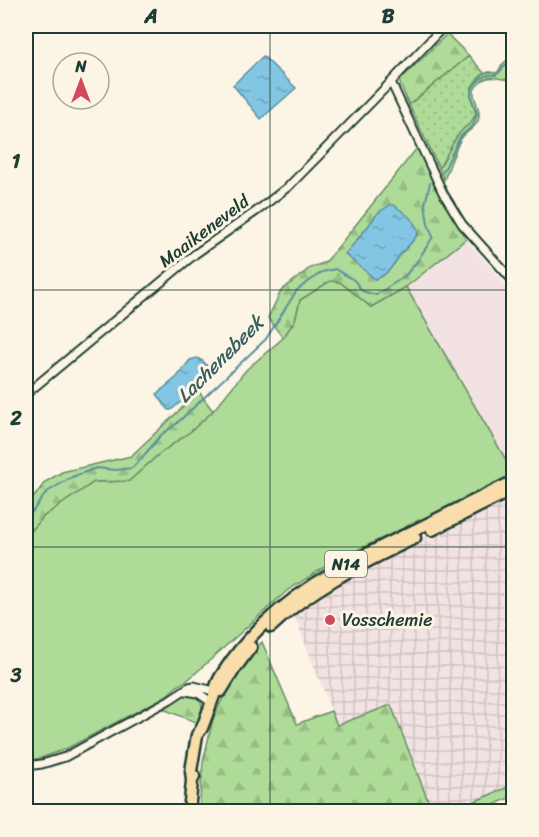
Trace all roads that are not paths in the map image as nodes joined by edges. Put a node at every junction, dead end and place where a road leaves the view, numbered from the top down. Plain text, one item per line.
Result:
1 (444, 26) edge
2 (391, 82) junction
3 (513, 282) edge
4 (26, 394) edge
5 (513, 481) edge
6 (513, 489) edge
7 (213, 697) junction
8 (26, 766) edge
9 (189, 812) edge

1 - 2 street, Maaikeneveld
2 - 3 street
2 - 4 street, Maaikeneveld
5 - 7 main road, N14
6 - 7 main road, N14
7 - 8 street
7 - 9 main road, N14

